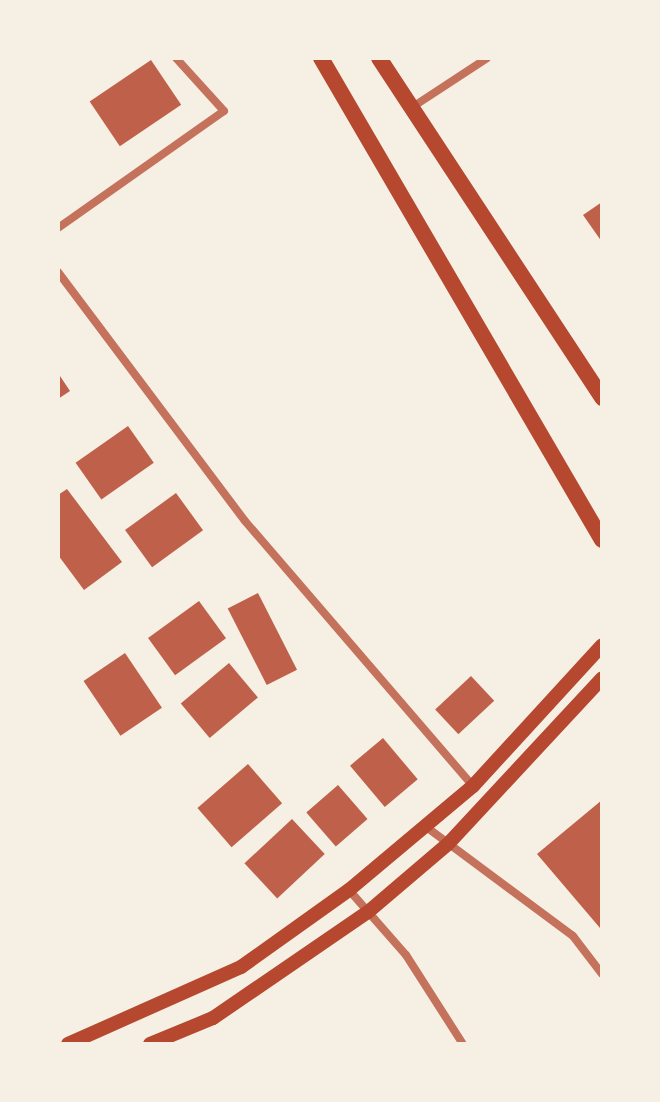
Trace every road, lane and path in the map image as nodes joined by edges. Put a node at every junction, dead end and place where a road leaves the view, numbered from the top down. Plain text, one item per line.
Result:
1 (176, 58) edge
2 (321, 58) edge
3 (379, 58) edge
4 (487, 58) edge
5 (410, 109) junction
6 (58, 228) edge
7 (58, 272) edge
8 (602, 398) edge
9 (602, 540) edge
10 (602, 645) edge
11 (602, 678) edge
12 (473, 786) junction
13 (429, 829) junction
14 (448, 844) junction
15 (349, 890) junction
16 (368, 912) junction
17 (602, 974) edge
18 (70, 1044) edge
19 (150, 1044) edge
20 (463, 1044) edge

1 - 6 street
2 - 9 highway
3 - 5 highway
4 - 5 street
5 - 8 highway
7 - 12 street
10 - 12 main road
11 - 14 main road
12 - 13 main road
13 - 14 street
13 - 15 main road
14 - 16 main road
14 - 17 street
15 - 16 street
15 - 18 main road
16 - 19 main road
16 - 20 street

